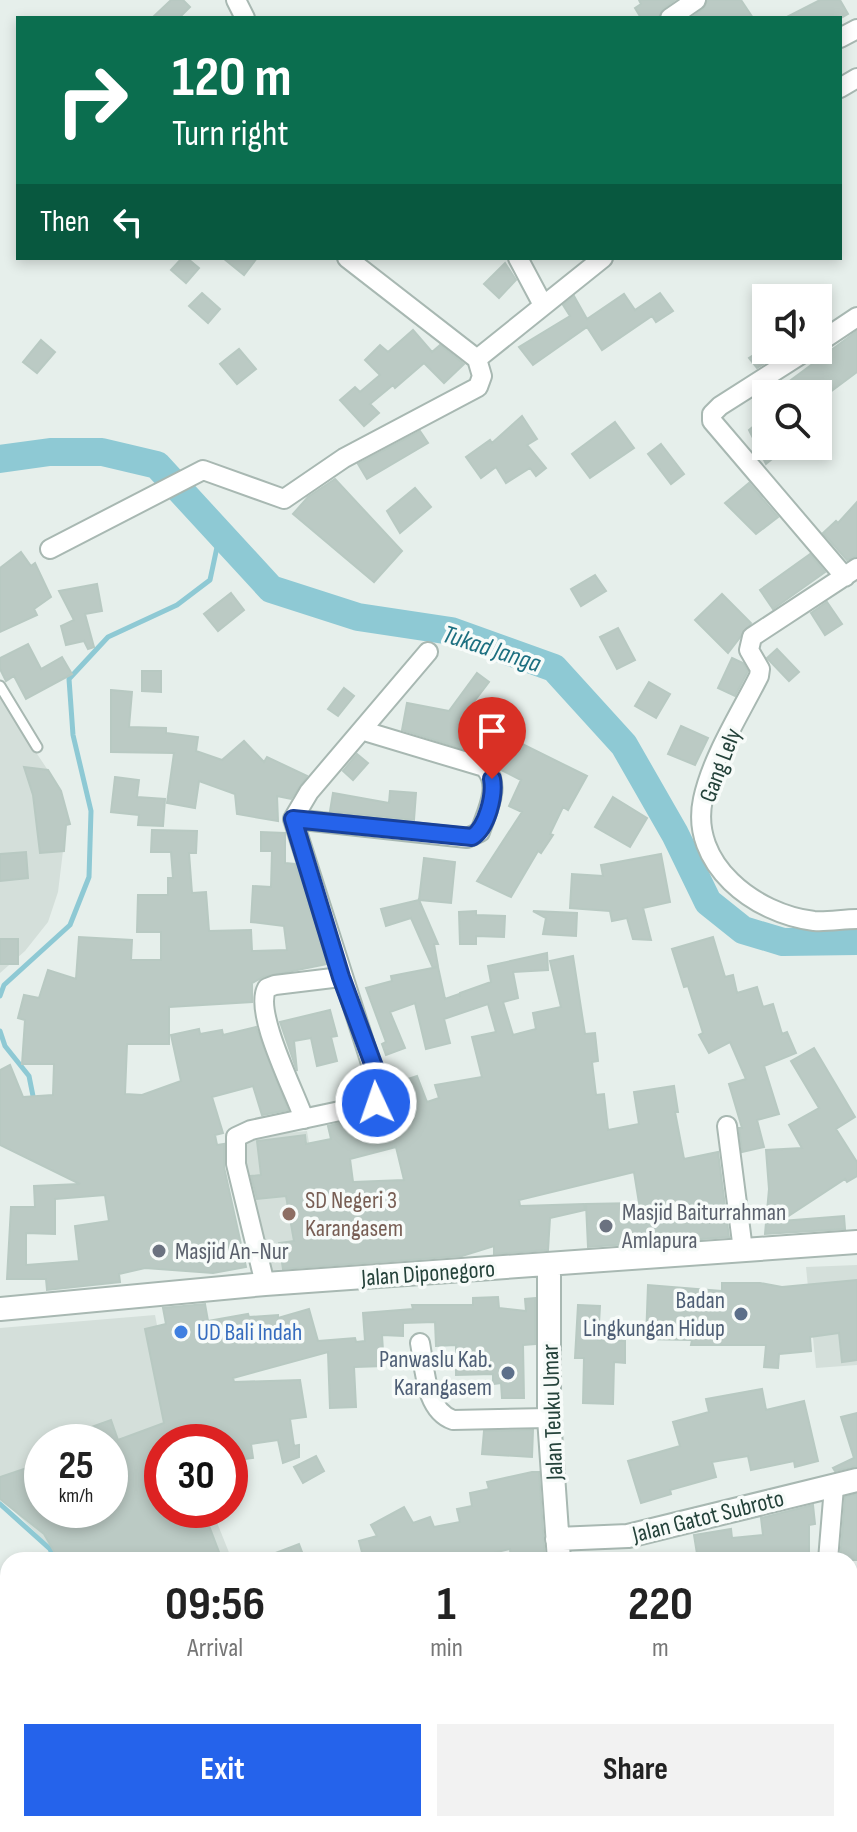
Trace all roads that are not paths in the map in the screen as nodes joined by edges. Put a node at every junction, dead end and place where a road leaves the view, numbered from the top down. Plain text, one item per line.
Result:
1 (696, 0) edge
2 (673, 16) edge
3 (350, 260) edge
4 (519, 260) edge
5 (600, 260) edge
6 (543, 305) junction
7 (857, 317) edge
8 (832, 334) edge
9 (477, 359) junction
10 (786, 364) edge
11 (50, 549) dead end
12 (851, 573) edge
13 (428, 652) dead end
14 (0, 686) edge
15 (364, 731) junction
16 (37, 747) dead end
17 (293, 819) junction
18 (857, 919) edge
19 (341, 977) junction
20 (304, 1119) junction
21 (727, 1126) dead end
22 (857, 1242) edge
23 (743, 1250) junction
24 (549, 1264) junction
25 (265, 1284) junction
26 (0, 1309) edge
27 (420, 1343) dead end
28 (549, 1418) junction
29 (857, 1480) edge
30 (834, 1487) junction
31 (558, 1550) edge
32 (829, 1552) edge

1 - 2 street
3 - 9 street
4 - 6 street
5 - 6 street
6 - 9 street
7 - 8 street
9 - 11 street
10 - 12 street
12 - 18 street, Gang Lely
13 - 15 street
14 - 16 lane
15 - 17 street
15 - 17 street
17 - 19 street
19 - 20 street
19 - 20 street
20 - 25 street
21 - 23 street
22 - 23 street, Jalan Diponegoro
23 - 24 street, Jalan Diponegoro
24 - 25 street, Jalan Diponegoro
24 - 28 street, Jalan Teuku Umar
25 - 26 street, Jalan Diponegoro
27 - 28 street
28 - 31 street, Jalan Teuku Umar
29 - 30 street, Jalan Gatot Subroto
30 - 31 street, Jalan Gatot Subroto
30 - 32 street

